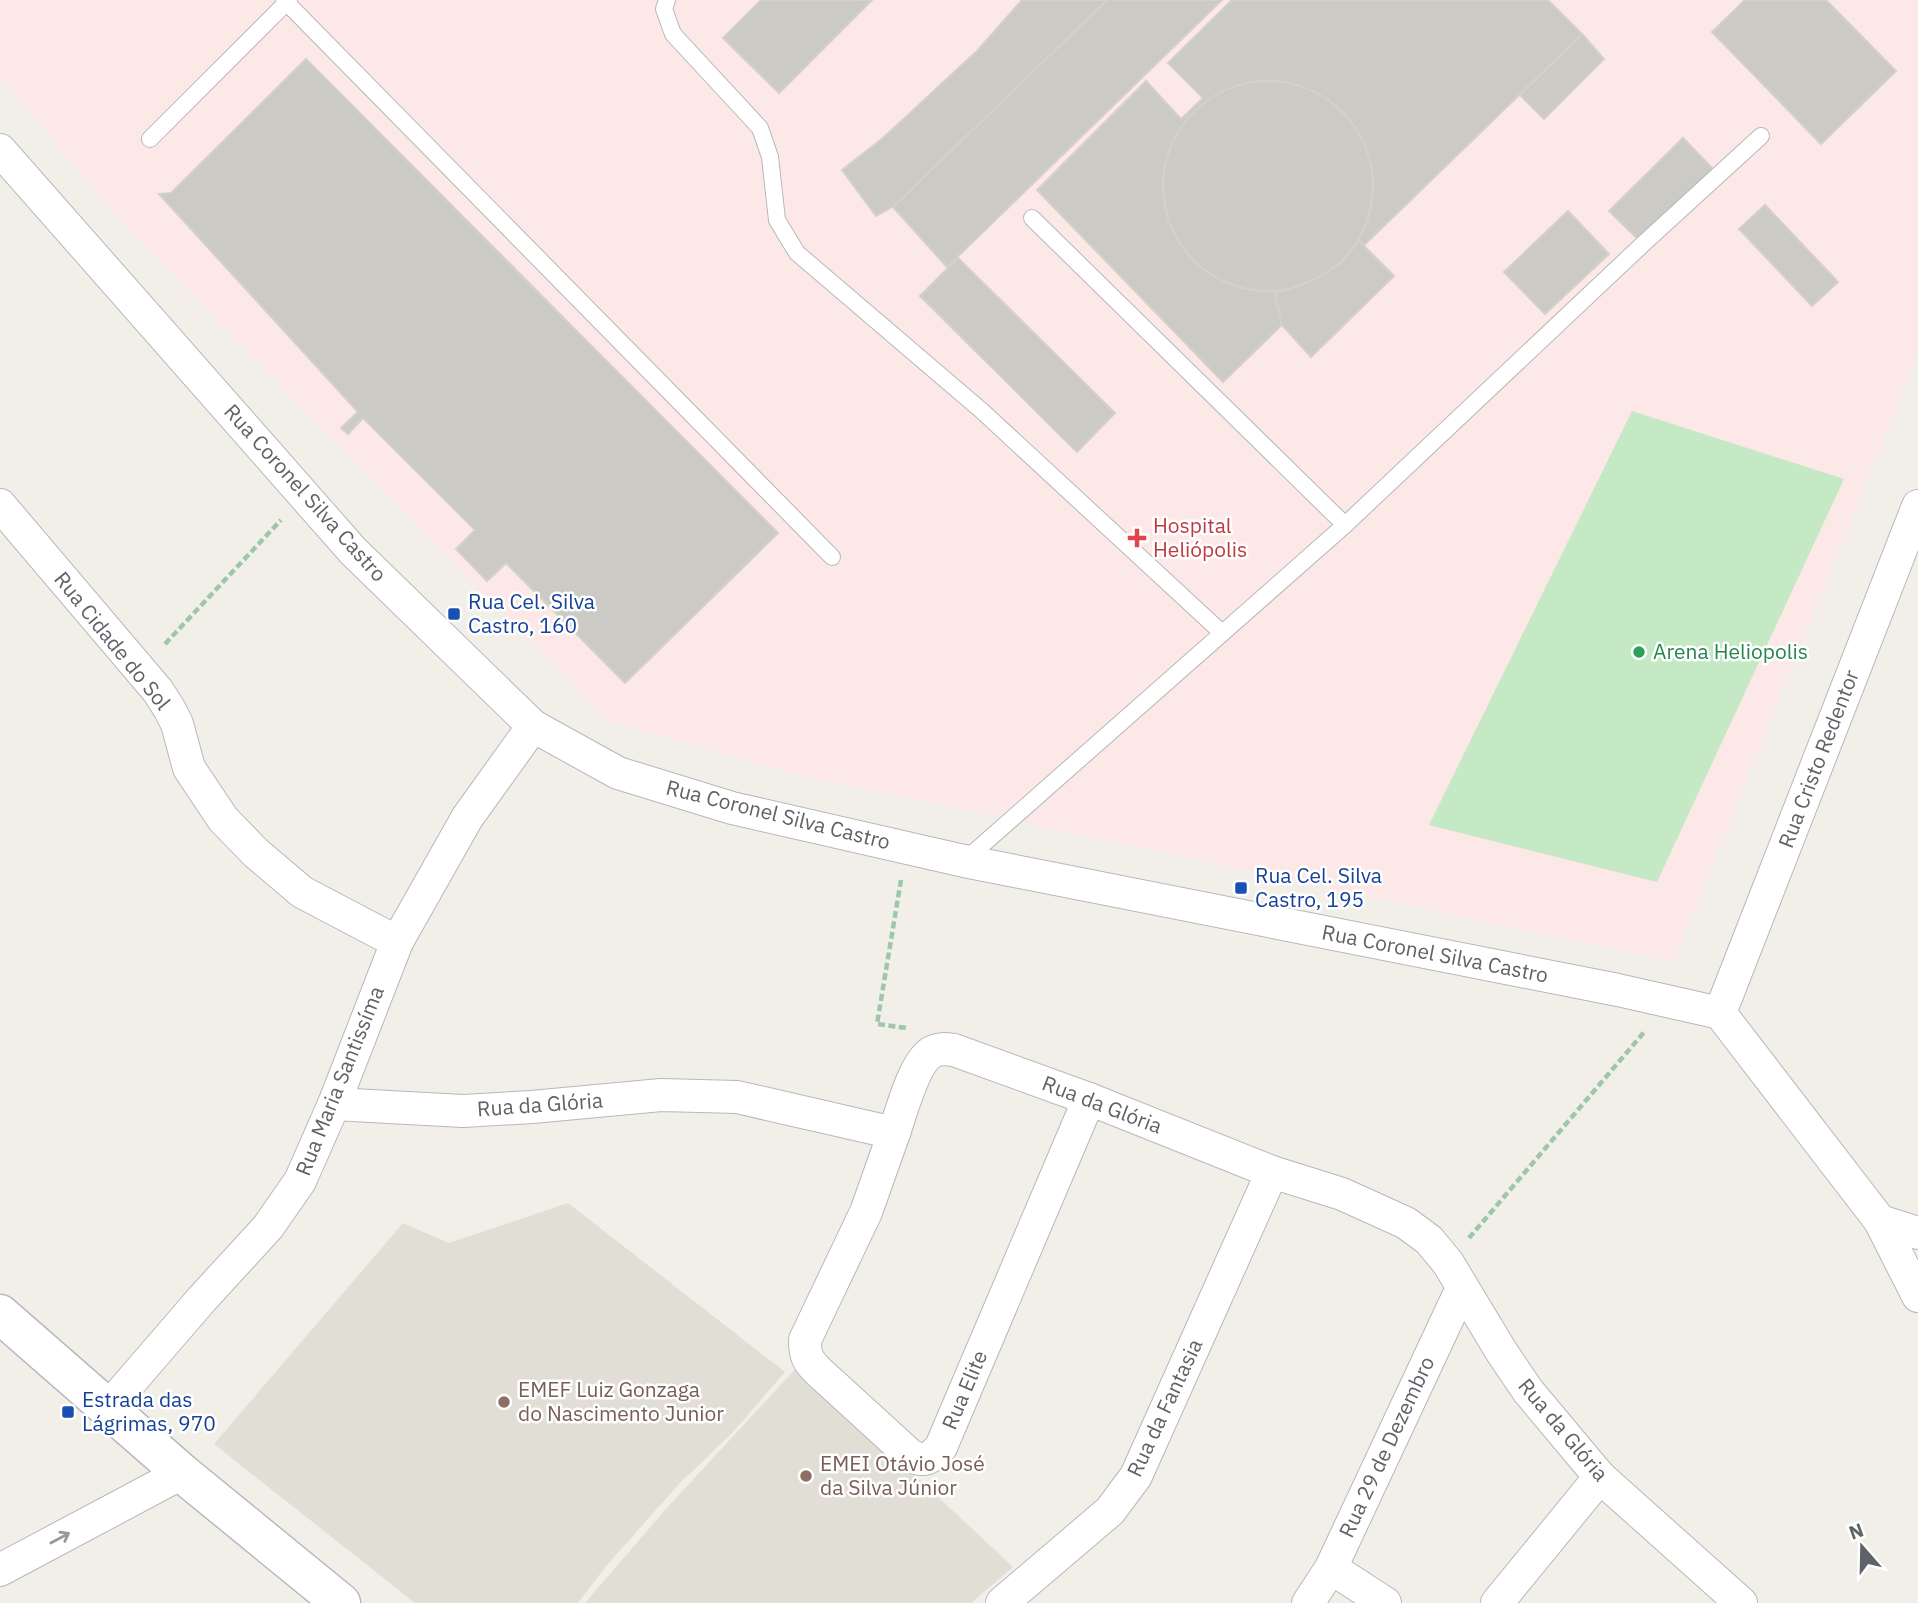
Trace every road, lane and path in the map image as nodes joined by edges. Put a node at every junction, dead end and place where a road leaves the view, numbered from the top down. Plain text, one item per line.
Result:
1 (667, 0) edge
2 (286, 1) edge
3 (1761, 136) dead end
4 (150, 139) dead end
5 (6, 169) edge
6 (1032, 218) dead end
7 (304, 495) junction
8 (0, 505) edge
9 (1918, 506) edge
10 (1345, 525) junction
11 (832, 557) dead end
12 (1221, 632) junction
13 (140, 670) junction
14 (533, 726) junction
15 (907, 848) junction
16 (964, 861) junction
17 (397, 942) junction
18 (1670, 1002) junction
19 (1720, 1013) junction
20 (924, 1058) junction
21 (1089, 1099) junction
22 (334, 1104) junction
23 (894, 1133) junction
24 (1272, 1172) junction
25 (1880, 1221) junction
26 (1918, 1233) edge
27 (1455, 1275) junction
28 (1918, 1296) edge
29 (0, 1314) edge
30 (108, 1408) junction
31 (182, 1473) junction
32 (1600, 1477) junction
33 (1331, 1568) junction
34 (0, 1570) edge
35 (341, 1603) edge
36 (1002, 1603) edge
37 (1308, 1603) edge
38 (1385, 1603) edge
39 (1497, 1603) edge
40 (1741, 1603) edge

1 - 12 lane
2 - 4 lane
2 - 11 lane
3 - 10 lane
5 - 7 street, Rua Coronel Silva Castro
6 - 10 lane
7 - 13 path
7 - 14 street, Rua Coronel Silva Castro
8 - 13 street, Rua Cidade do Sol
9 - 19 lane
10 - 12 lane
12 - 16 lane
13 - 17 street, Rua Cidade do Sol
14 - 15 street, Rua Coronel Silva Castro
14 - 17 street, Rua Maria Santissíma
15 - 16 street, Rua Coronel Silva Castro
15 - 20 path
16 - 18 street, Rua Coronel Silva Castro
17 - 22 street, Rua Maria Santissíma
18 - 19 street, Rua Coronel Silva Castro
18 - 27 path
19 - 25 street
20 - 21 street, Rua da Glória
20 - 23 street
21 - 23 street, Rua Elite
21 - 24 street, Rua da Glória
22 - 23 street, Rua da Glória
22 - 30 street, Rua Maria Santissíma
24 - 27 street, Rua da Glória
24 - 36 street, Rua da Fantasia
25 - 26 street
25 - 28 street
27 - 32 street, Rua da Glória
27 - 33 street, Rua 29 de Dezembro
29 - 30 main road
30 - 31 main road
34 -> 31 street
31 - 35 main road
32 - 39 street
32 - 40 street, Rua da Glória
33 - 37 street, Rua 29 de Dezembro
33 - 38 street

